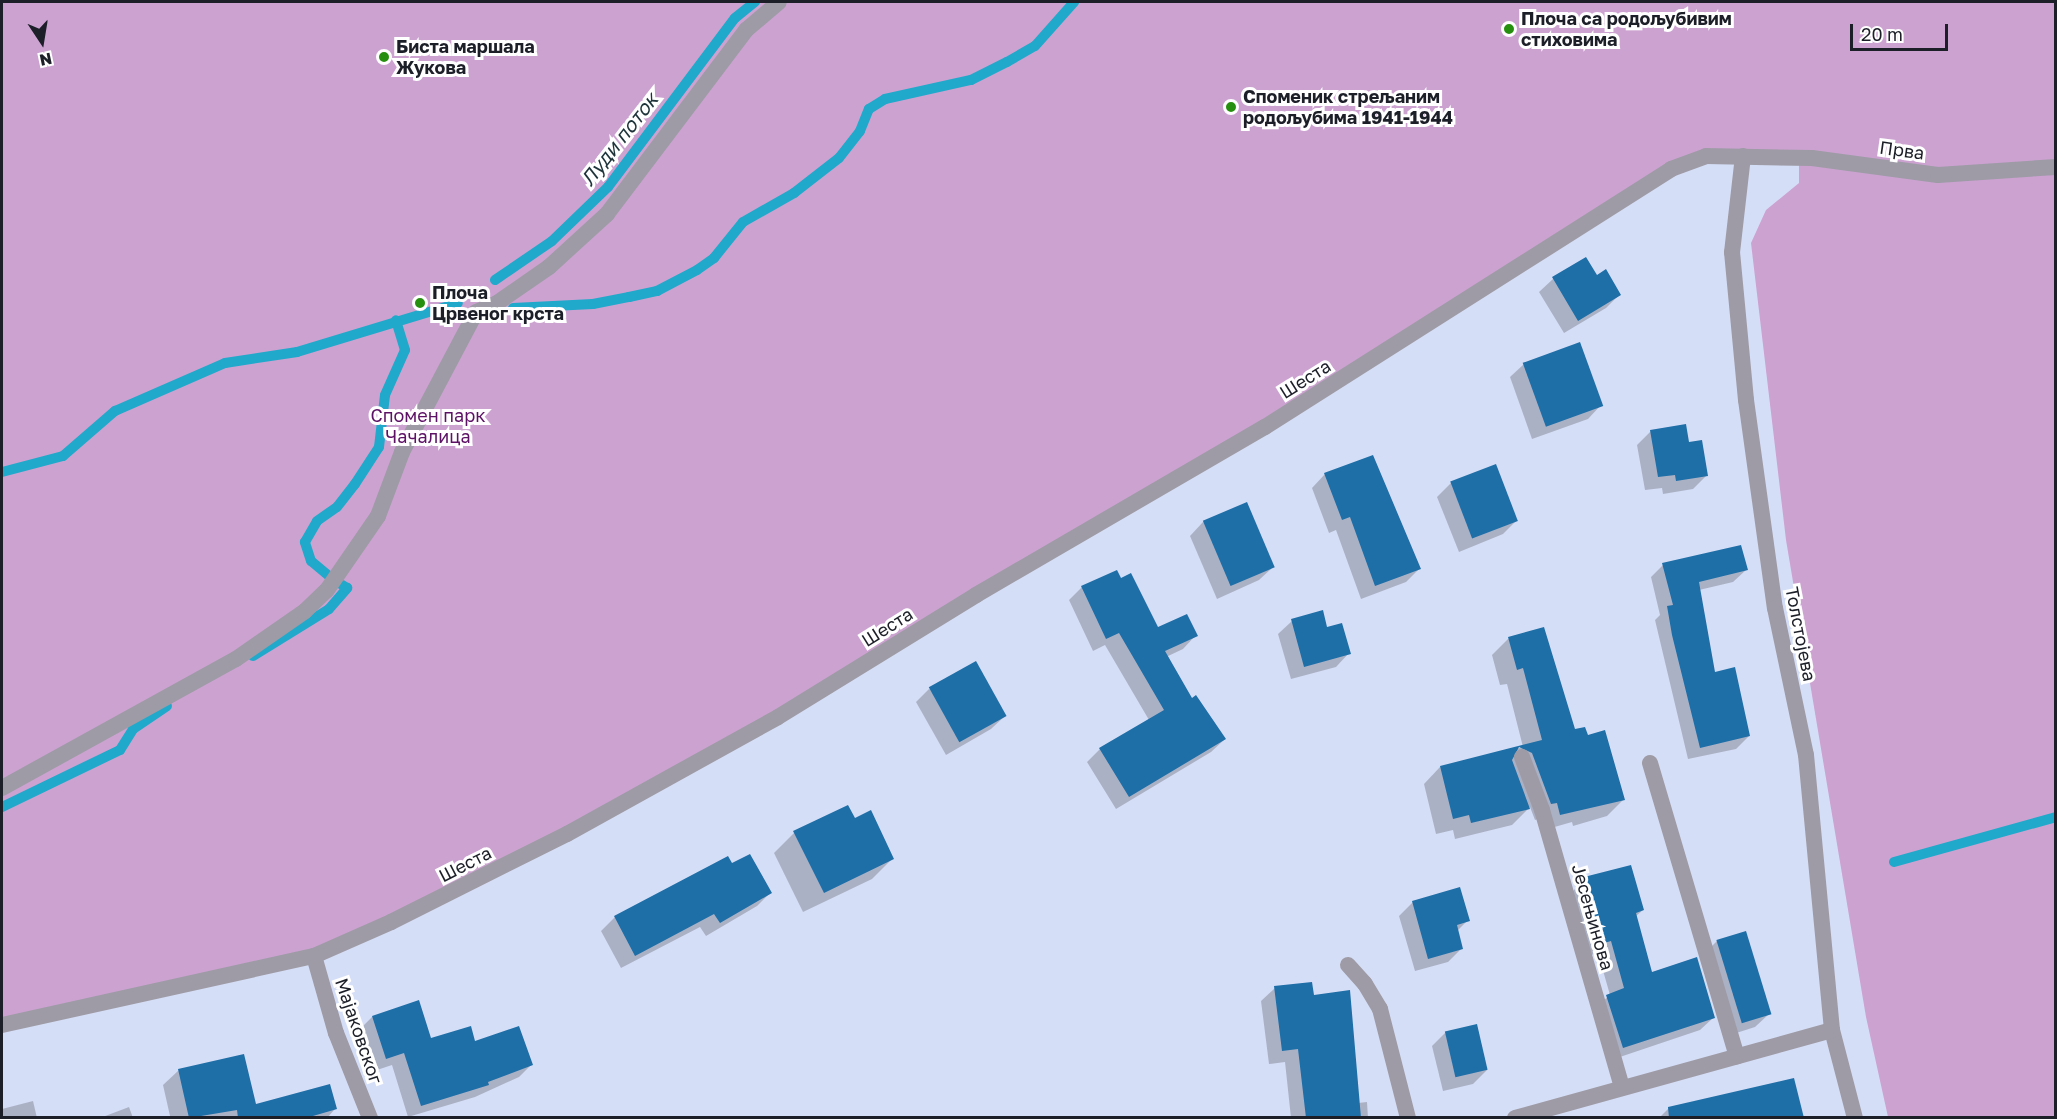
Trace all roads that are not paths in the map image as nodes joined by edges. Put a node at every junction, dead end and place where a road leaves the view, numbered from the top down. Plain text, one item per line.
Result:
1 (779, 2) edge
2 (1743, 156) junction
3 (2055, 167) edge
4 (1522, 757) dead end
5 (1650, 764) dead end
6 (2, 788) edge
7 (314, 956) junction
8 (1348, 965) dead end
9 (2, 1025) edge
10 (1832, 1030) junction
11 (1737, 1056) junction
12 (1622, 1088) junction
13 (370, 1118) edge
14 (1408, 1118) edge
15 (1515, 1118) edge
16 (1855, 1118) edge

1 - 6 street
2 - 3 street, Прва
2 - 7 street, Шеста
2 - 10 street, Толстојева
4 - 12 street, Јесењинова
5 - 11 street
7 - 9 street, Шеста
7 - 13 street, Мајаковског
8 - 14 street
10 - 11 street
10 - 16 street, Толстојева
11 - 12 street
12 - 15 street

